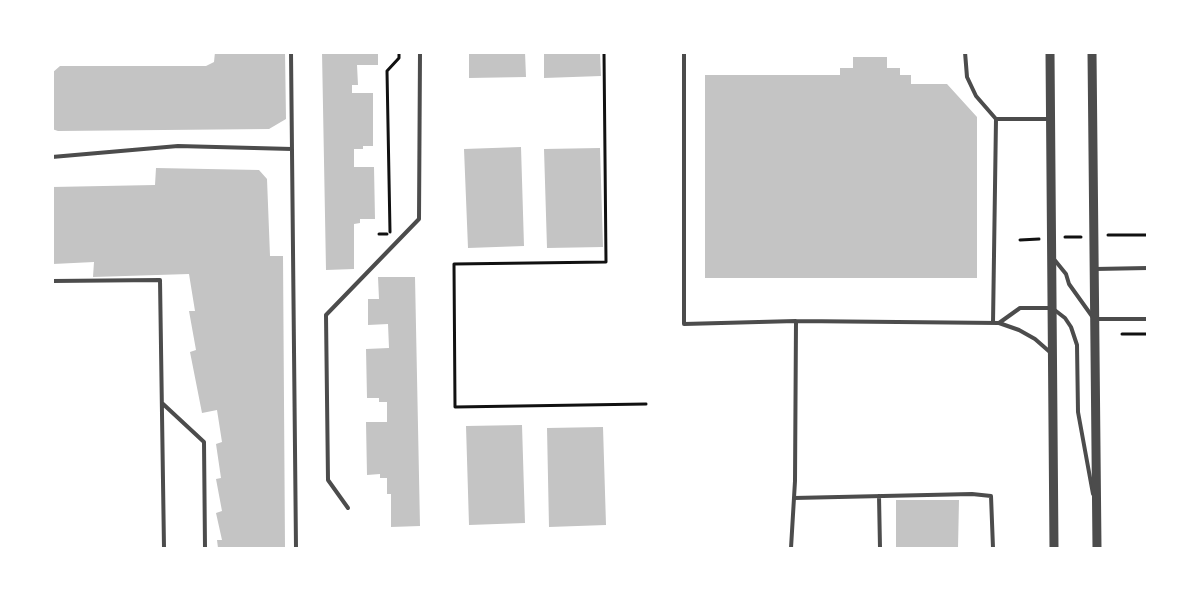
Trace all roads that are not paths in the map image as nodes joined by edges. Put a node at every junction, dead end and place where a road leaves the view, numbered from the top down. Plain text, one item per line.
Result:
1 (291, 52) edge
2 (420, 52) edge
3 (684, 52) edge
4 (965, 52) edge
5 (1050, 52) edge
6 (1092, 52) edge
7 (996, 119) junction
8 (1051, 119) junction
9 (292, 149) junction
10 (52, 157) edge
11 (1052, 256) junction
12 (1148, 268) edge
13 (1093, 269) junction
14 (52, 281) edge
15 (1052, 308) junction
16 (1094, 319) junction
17 (1148, 319) edge
18 (796, 321) junction
19 (993, 323) junction
20 (999, 323) junction
21 (1053, 354) junction
22 (162, 403) junction
23 (879, 496) junction
24 (794, 498) junction
25 (348, 508) dead end
26 (1096, 516) junction
27 (164, 548) edge
28 (205, 548) edge
29 (296, 548) edge
30 (791, 548) edge
31 (880, 548) edge
32 (993, 548) edge
33 (1054, 548) edge
34 (1097, 548) edge

1 - 9 lane
2 - 25 lane
3 - 18 lane
4 - 7 lane
5 - 8 street
6 - 13 street
7 - 8 lane
7 - 19 lane
8 - 11 street
9 - 10 lane
9 - 29 lane
11 - 15 street
11 - 16 lane
12 - 13 lane
13 - 16 street
14 - 22 lane
15 - 20 lane
15 - 21 street
15 - 26 lane
16 - 17 lane
16 - 26 street
18 - 19 lane
18 - 24 lane
19 - 20 lane
20 - 21 lane
21 - 33 street
22 - 27 lane
22 - 28 lane
23 - 24 lane
23 - 31 lane
23 - 32 lane
24 - 30 lane
26 - 34 street

